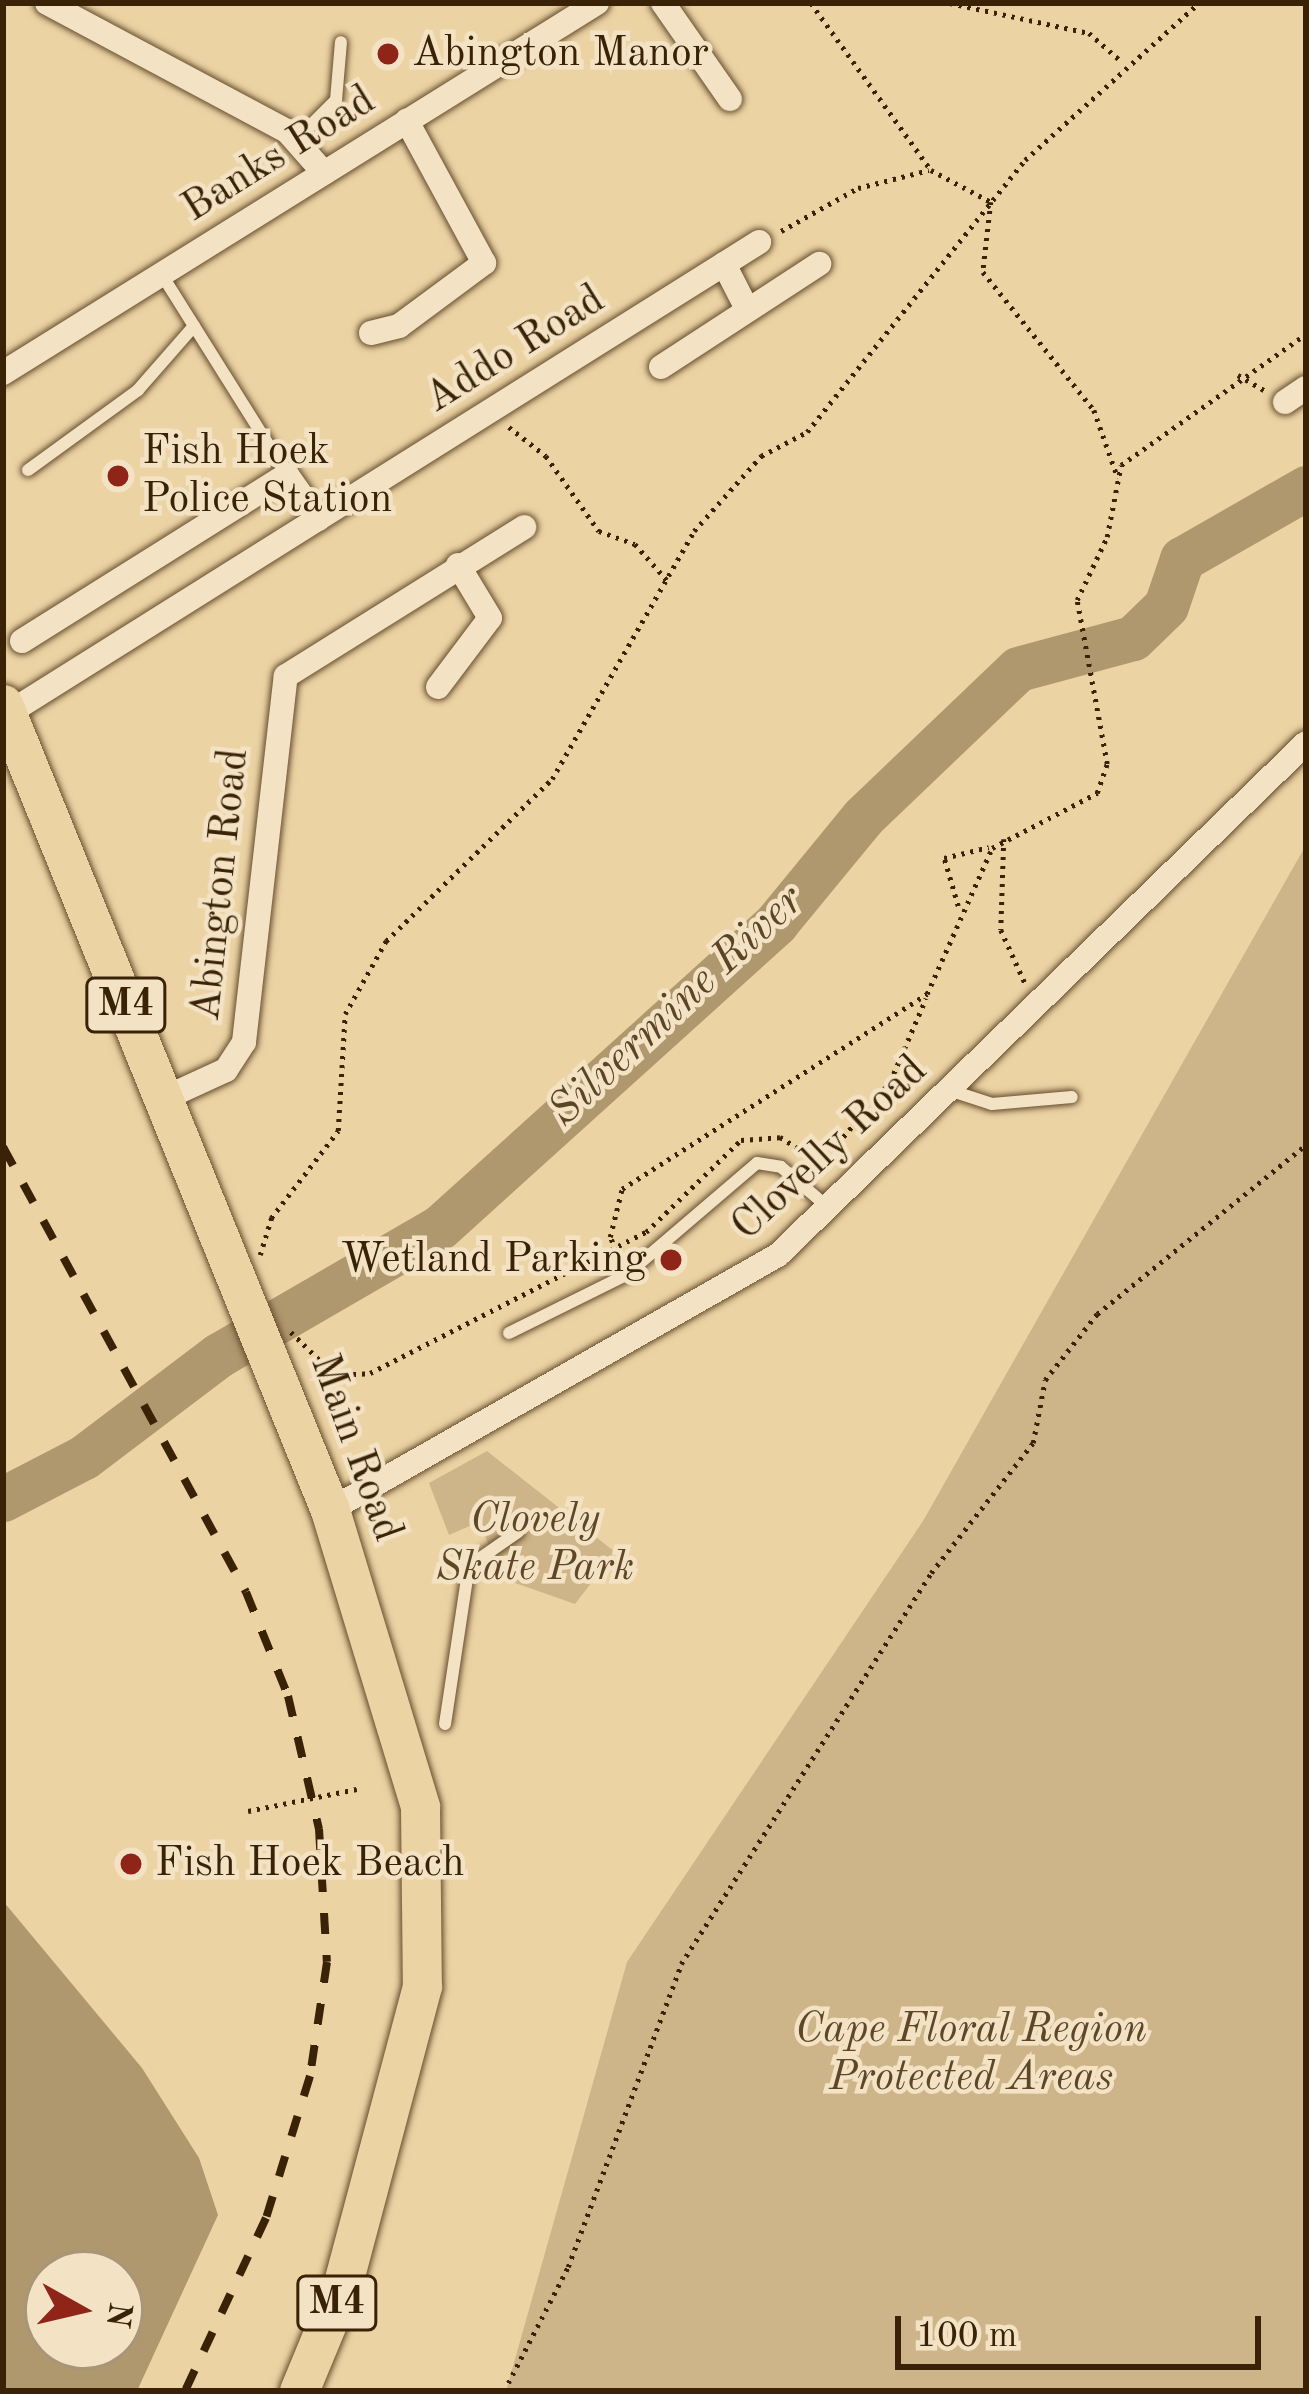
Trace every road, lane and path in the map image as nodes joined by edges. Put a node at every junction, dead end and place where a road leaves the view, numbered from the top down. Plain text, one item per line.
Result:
1 (47, 3) edge
2 (597, 3) edge
3 (663, 3) edge
4 (811, 3) edge
5 (950, 3) edge
6 (1199, 3) edge
7 (341, 42) dead end
8 (1124, 64) junction
9 (730, 99) dead end
10 (406, 121) junction
11 (298, 138) junction
12 (931, 170) junction
13 (324, 173) junction
14 (991, 202) junction
15 (759, 242) joint
16 (819, 264) dead end
17 (724, 265) junction
18 (162, 275) junction
19 (747, 309) junction
20 (194, 326) junction
21 (371, 332) dead end
22 (1306, 334) edge
23 (661, 367) dead end
24 (3, 374) edge
25 (1238, 375) junction
26 (1296, 395) edge
27 (498, 406) junction
28 (28, 470) dead end
29 (287, 475) junction
30 (1118, 478) junction
31 (318, 519) junction
32 (524, 527) dead end
33 (458, 566) junction
34 (667, 580) junction
35 (22, 640) dead end
36 (439, 687) dead end
37 (5, 709) edge
38 (1306, 743) edge
39 (1004, 839) junction
40 (992, 848) junction
41 (958, 906) junction
42 (927, 994) junction
43 (1042, 1003) junction
44 (952, 1091) junction
45 (1072, 1097) dead end
46 (165, 1098) junction
47 (1306, 1145) edge
48 (804, 1186) junction
49 (830, 1210) junction
50 (614, 1246) junction
51 (260, 1256) dead end
52 (626, 1275) junction
53 (509, 1333) dead end
54 (282, 1347) junction
55 (330, 1510) junction
56 (518, 1532) dead end
57 (445, 1724) dead end
58 (357, 1789) dead end
59 (248, 1811) dead end
60 (299, 2391) edge
61 (504, 2391) edge

1 - 11 street
2 - 10 street, Banks Road
3 - 9 street
4 - 12 path
5 - 8 path
6 - 8 path
7 - 11 lane
8 - 14 path
10 - 13 street, Banks Road
10 - 21 street
11 - 13 street
12 - 14 path
12 - 15 path
13 - 18 street, Banks Road
14 - 30 path
14 - 34 path
15 - 17 street, Addo Road
16 - 19 street
17 - 19 street
17 - 27 street, Addo Road
18 - 20 lane
18 - 24 street, Banks Road
19 - 23 street
20 - 28 lane
20 - 29 lane
22 - 25 path
25 - 26 path
25 - 30 path
27 - 31 street, Addo Road
27 - 34 path
29 - 31 street
29 - 35 street
30 - 39 path
31 - 37 street, Addo Road
32 - 33 street
33 - 36 street
33 - 46 street, Abington Road
34 - 51 path
37 - 46 main road, Main Road / M4
38 - 43 street, Clovelly Road
39 - 40 path
39 - 43 path
40 - 41 path
40 - 41 path
41 - 42 path
42 - 48 path
42 - 50 path
43 - 44 street, Clovelly Road
44 - 45 lane
44 - 49 street, Clovelly Road
46 - 54 main road, Main Road / M4
47 - 61 path
48 - 49 lane
48 - 52 lane
49 - 55 street, Clovelly Road
50 - 52 path
50 - 54 path
52 - 53 lane
54 - 55 main road, Main Road / M4
55 - 60 main road, Main Road / M4
56 - 57 lane
58 - 59 path

